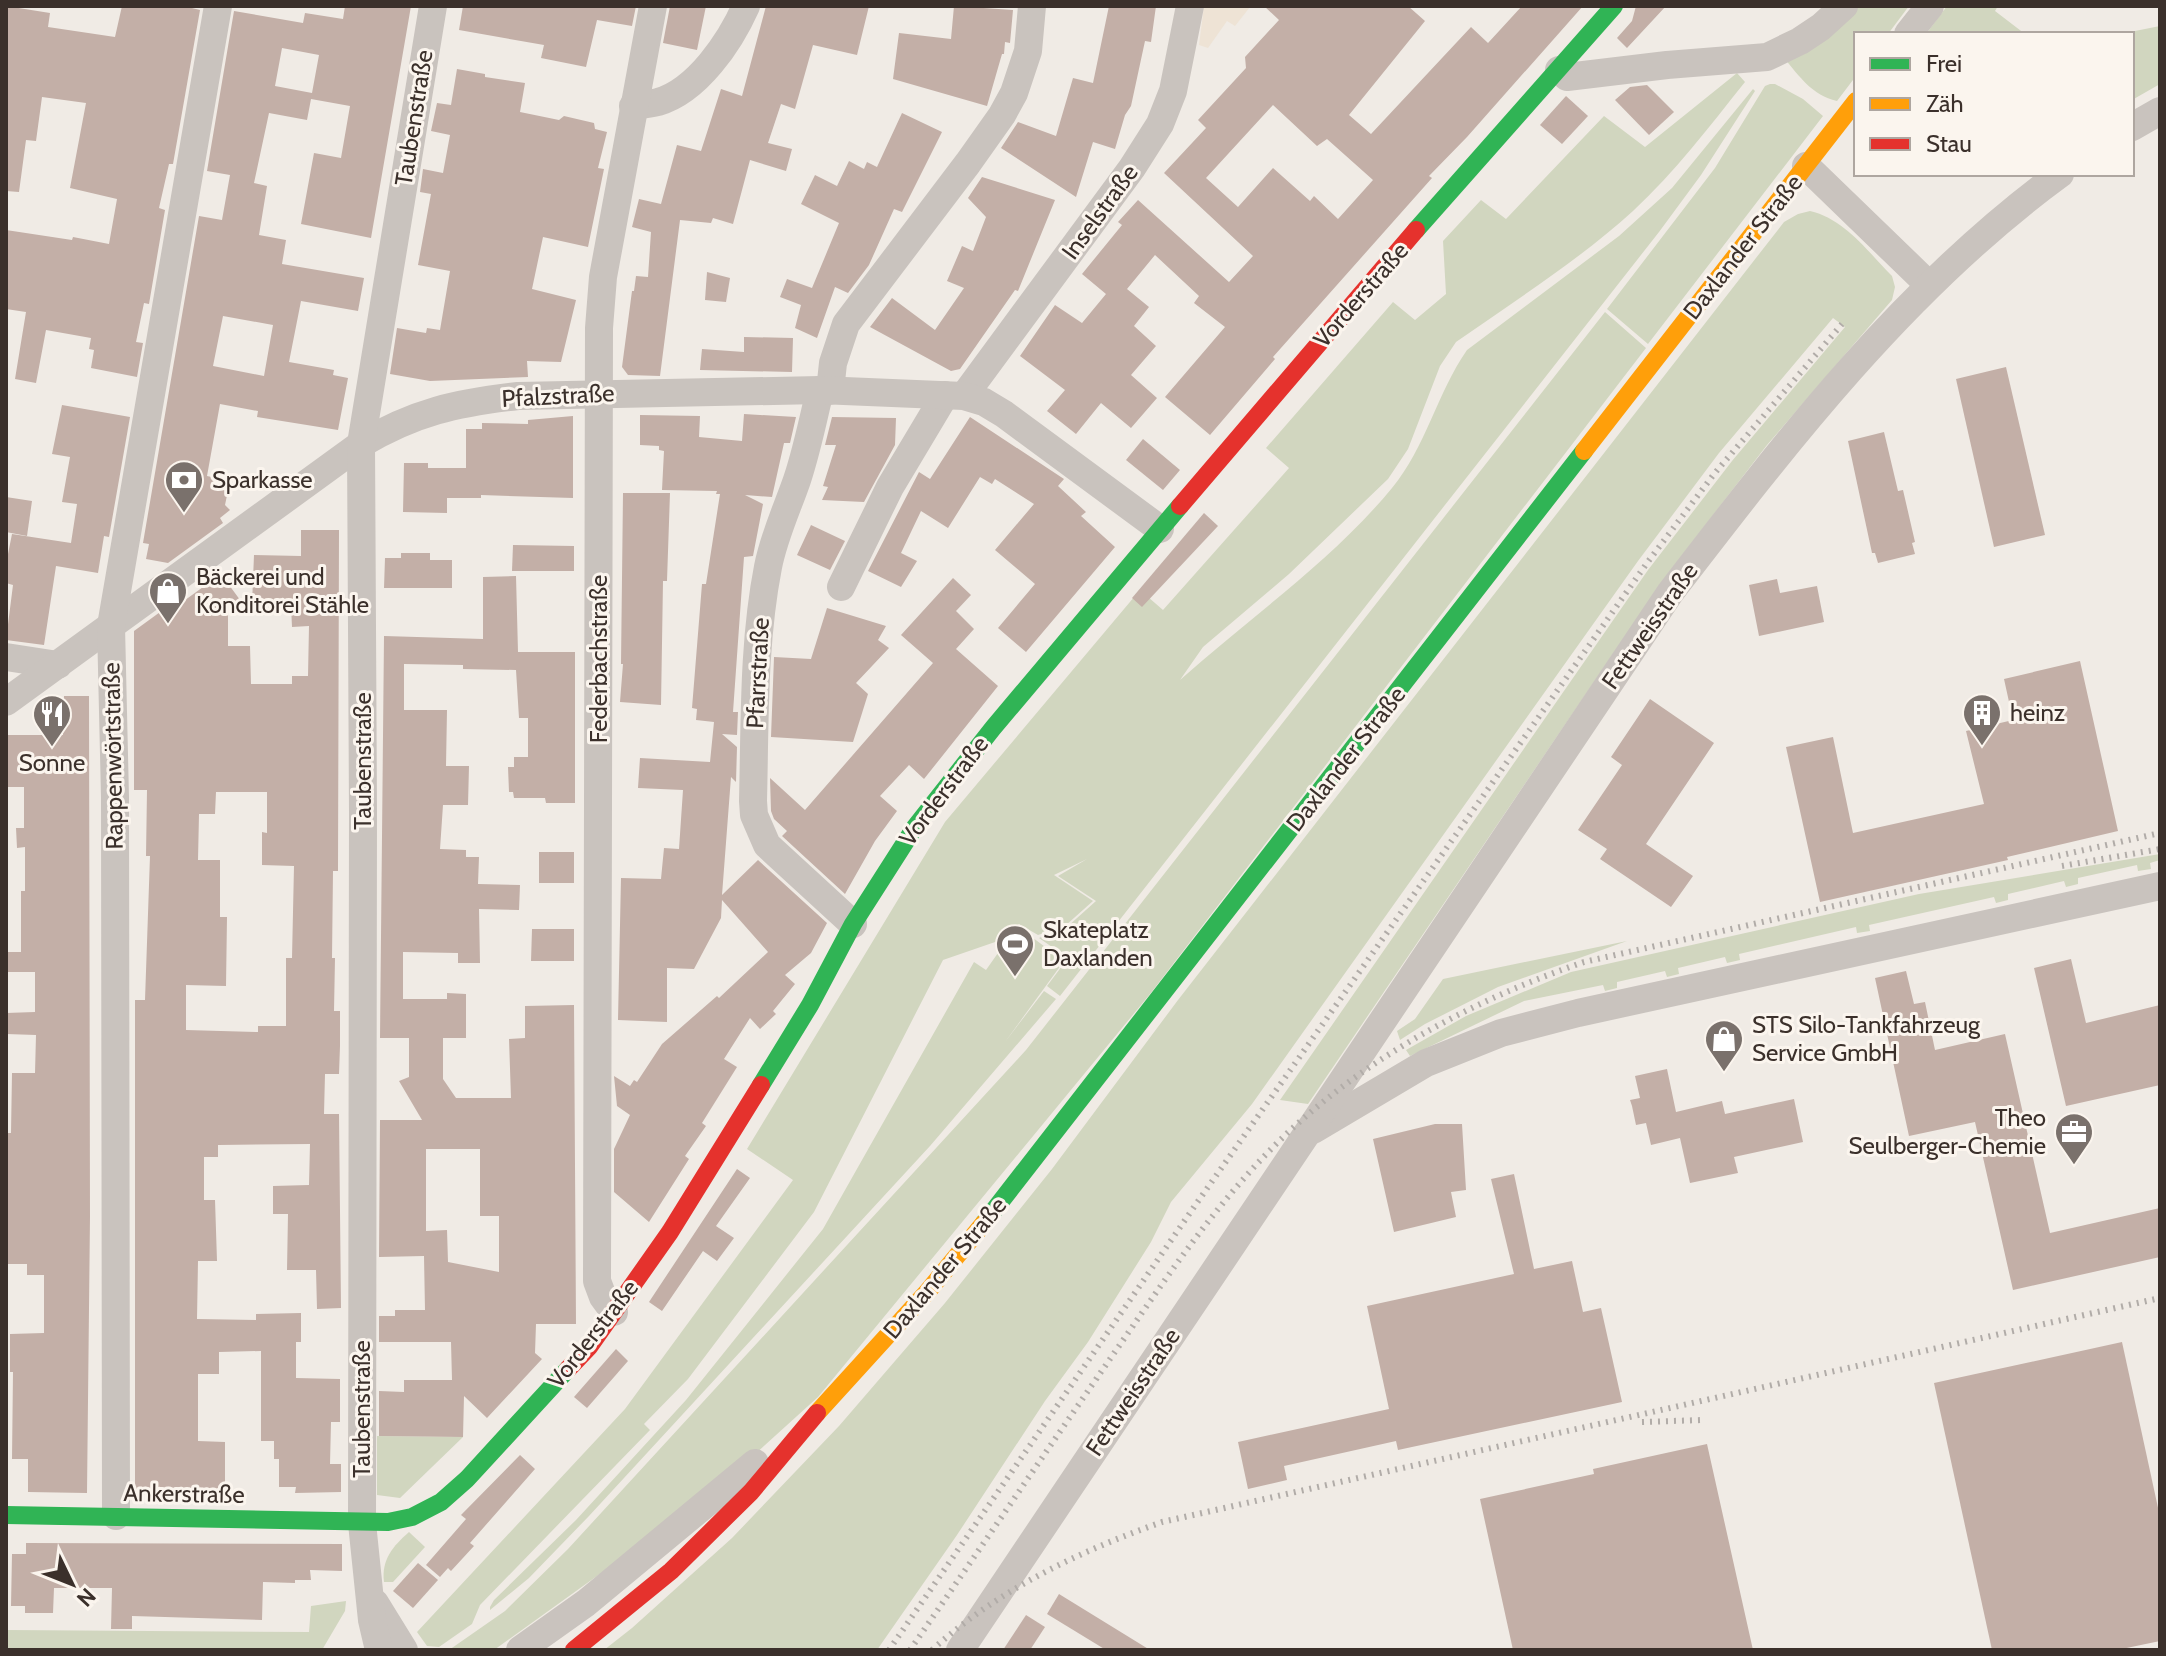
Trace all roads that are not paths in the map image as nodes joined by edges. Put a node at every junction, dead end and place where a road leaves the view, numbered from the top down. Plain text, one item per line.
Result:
1 (218, 6) edge
2 (433, 6) edge
3 (653, 6) edge
4 (746, 6) edge
5 (1032, 6) edge
6 (1190, 6) edge
7 (1614, 6) edge
8 (1844, 6) edge
9 (1930, 6) edge
10 (1910, 32) edge
11 (1559, 70) junction
12 (1854, 104) edge
13 (633, 106) junction
14 (2160, 111) edge
15 (2134, 126) edge
16 (1806, 166) junction
17 (2057, 176) edge
18 (1929, 285) junction
19 (825, 390) junction
20 (600, 393) junction
21 (955, 396) junction
22 (361, 444) junction
23 (1160, 529) junction
24 (841, 587) dead end
25 (111, 626) junction
26 (6, 657) edge
27 (58, 665) junction
28 (6, 702) edge
29 (2160, 886) edge
30 (853, 924) junction
31 (1306, 1134) junction
32 (614, 1312) junction
33 (823, 1406) junction
34 (6, 1515) edge
35 (116, 1516) junction
36 (362, 1523) junction
37 (370, 1596) junction
38 (379, 1650) edge
39 (404, 1650) edge
40 (520, 1650) edge
41 (574, 1650) edge
42 (960, 1650) edge

1 - 25 street, Rappenwörtstraße
2 - 22 street, Taubenstraße
3 - 13 street, Federbachstraße
4 - 13 street
5 - 19 street, Pfarrstraße
6 - 21 street, Inselstraße
7 - 11 street, Vorderstraße
8 - 11 street
9 - 10 street
11 - 23 street, Vorderstraße
12 - 16 street, Daxlander Straße
13 - 20 street, Federbachstraße
14 - 15 street
16 - 18 street
16 - 33 street, Daxlander Straße
17 - 18 street, Fettweisstraße
18 - 31 street, Fettweisstraße
19 - 20 street, Pfalzstraße
19 - 21 street, Pfalzstraße
19 - 30 street, Pfarrstraße
20 - 22 street, Pfalzstraße
20 - 32 street, Federbachstraße
21 - 23 street, Pfalzstraße
21 - 24 street, Inselstraße
22 - 25 street, Pfalzstraße
22 - 36 street, Taubenstraße
23 - 30 street, Vorderstraße
25 - 27 street, Pfalzstraße
25 - 35 street, Rappenwörtstraße
26 - 27 street
27 - 28 street, Pfalzstraße
29 - 31 street, Fettweisstraße
30 - 32 street, Vorderstraße
31 - 42 street, Fettweisstraße
32 - 36 street, Vorderstraße
33 - 40 street, Daxlander Straße
33 - 41 street, Daxlander Straße
34 - 35 street, Ankerstraße
35 - 36 street, Ankerstraße
36 - 37 street
37 - 38 street
37 - 39 street

